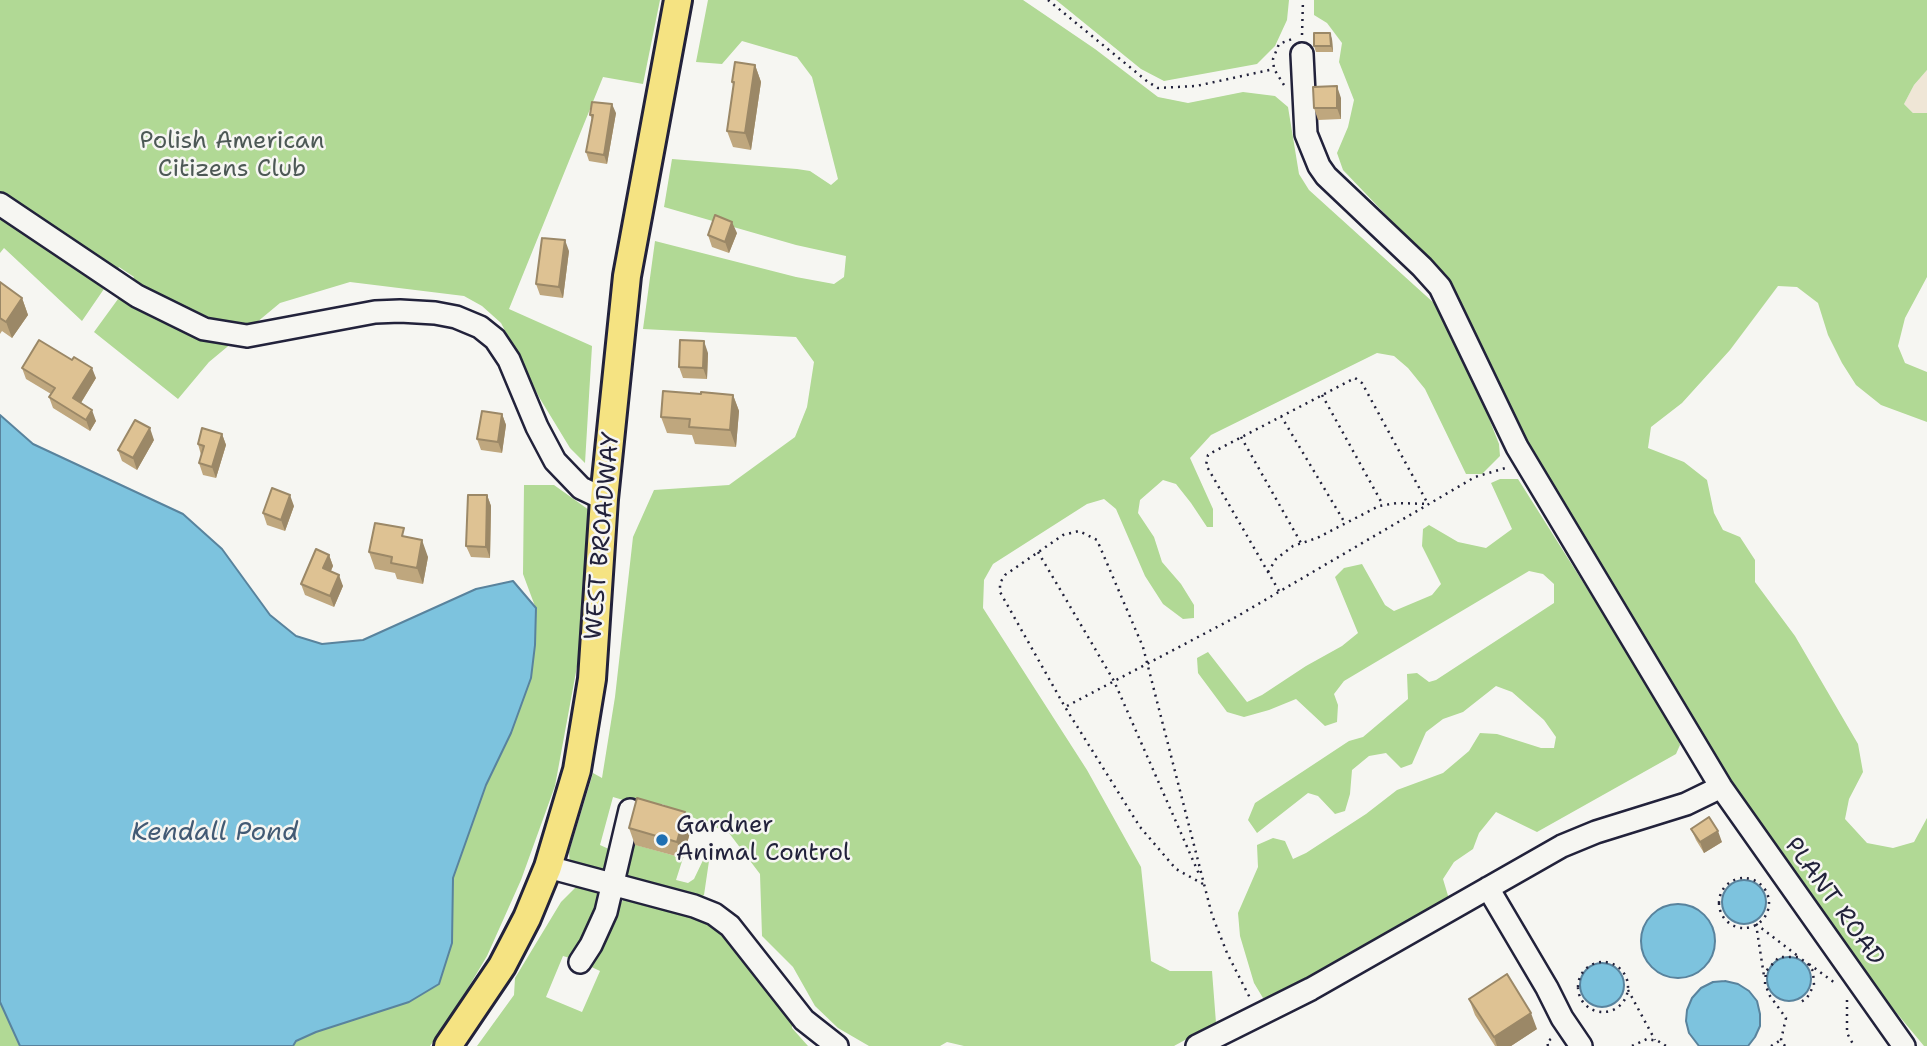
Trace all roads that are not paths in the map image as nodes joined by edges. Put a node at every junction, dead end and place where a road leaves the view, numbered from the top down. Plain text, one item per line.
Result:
1 (678, 0) edge
2 (1302, 54) road end
3 (0, 204) edge
4 (604, 499) junction
5 (1721, 788) junction
6 (630, 810) dead end
7 (548, 867) junction
8 (612, 884) junction
9 (1488, 888) junction
10 (580, 962) dead end
11 (448, 1046) edge
12 (837, 1046) edge
13 (1197, 1046) edge
14 (1581, 1046) edge
15 (1904, 1046) edge

1 - 4 main road, WEST BROADWAY
2 - 5 street, PLANT ROAD
3 - 4 street
4 - 7 main road, WEST BROADWAY
5 - 9 street
5 - 15 street, PLANT ROAD
6 - 8 street
7 - 8 street
7 - 11 main road, WEST BROADWAY
8 - 10 street
8 - 12 street
9 - 13 street
9 - 14 street

